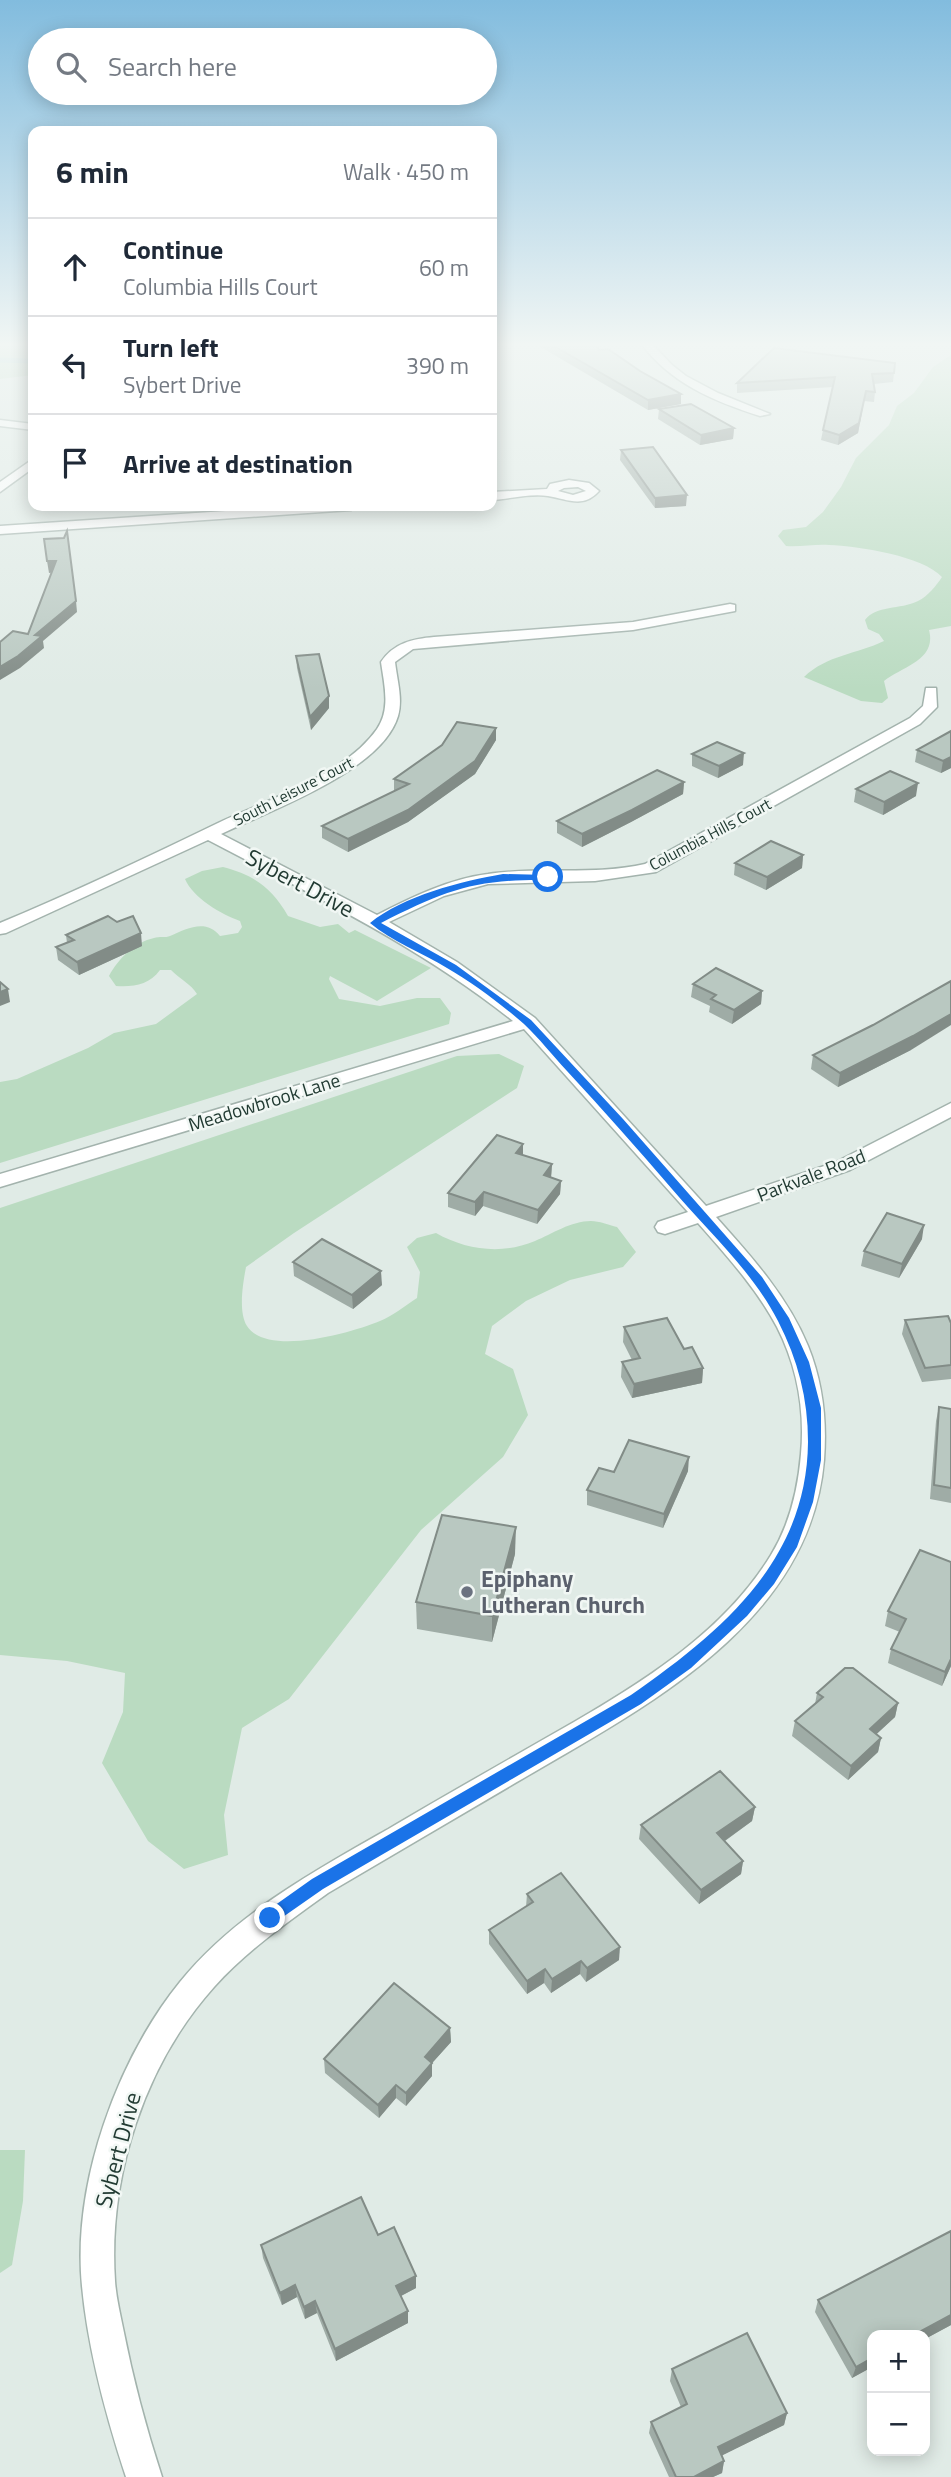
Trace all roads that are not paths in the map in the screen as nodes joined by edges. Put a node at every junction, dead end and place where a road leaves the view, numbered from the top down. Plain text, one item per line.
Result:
1 (28, 467) edge
2 (0, 488) edge
3 (552, 492) dead end
4 (497, 496) edge
5 (278, 511) edge
6 (0, 530) edge
7 (730, 608) dead end
8 (931, 691) dead end
9 (208, 834) junction
10 (374, 923) junction
11 (0, 929) edge
12 (528, 1022) junction
13 (951, 1109) edge
14 (0, 1181) edge
15 (702, 1214) junction
16 (664, 1227) dead end
17 (144, 2477) edge

1 - 2 street
3 - 4 street
5 - 6 street
7 - 9 street, South Leisure Court
8 - 10 street, Columbia Hills Court
9 - 10 street, Sybert Drive
9 - 11 street, South Leisure Court
10 - 12 street, Sybert Drive
12 - 14 street, Meadowbrook Lane
12 - 15 street, Sybert Drive
13 - 15 street, Parkvale Road
15 - 16 street, Parkvale Road
15 - 17 street, Sybert Drive

